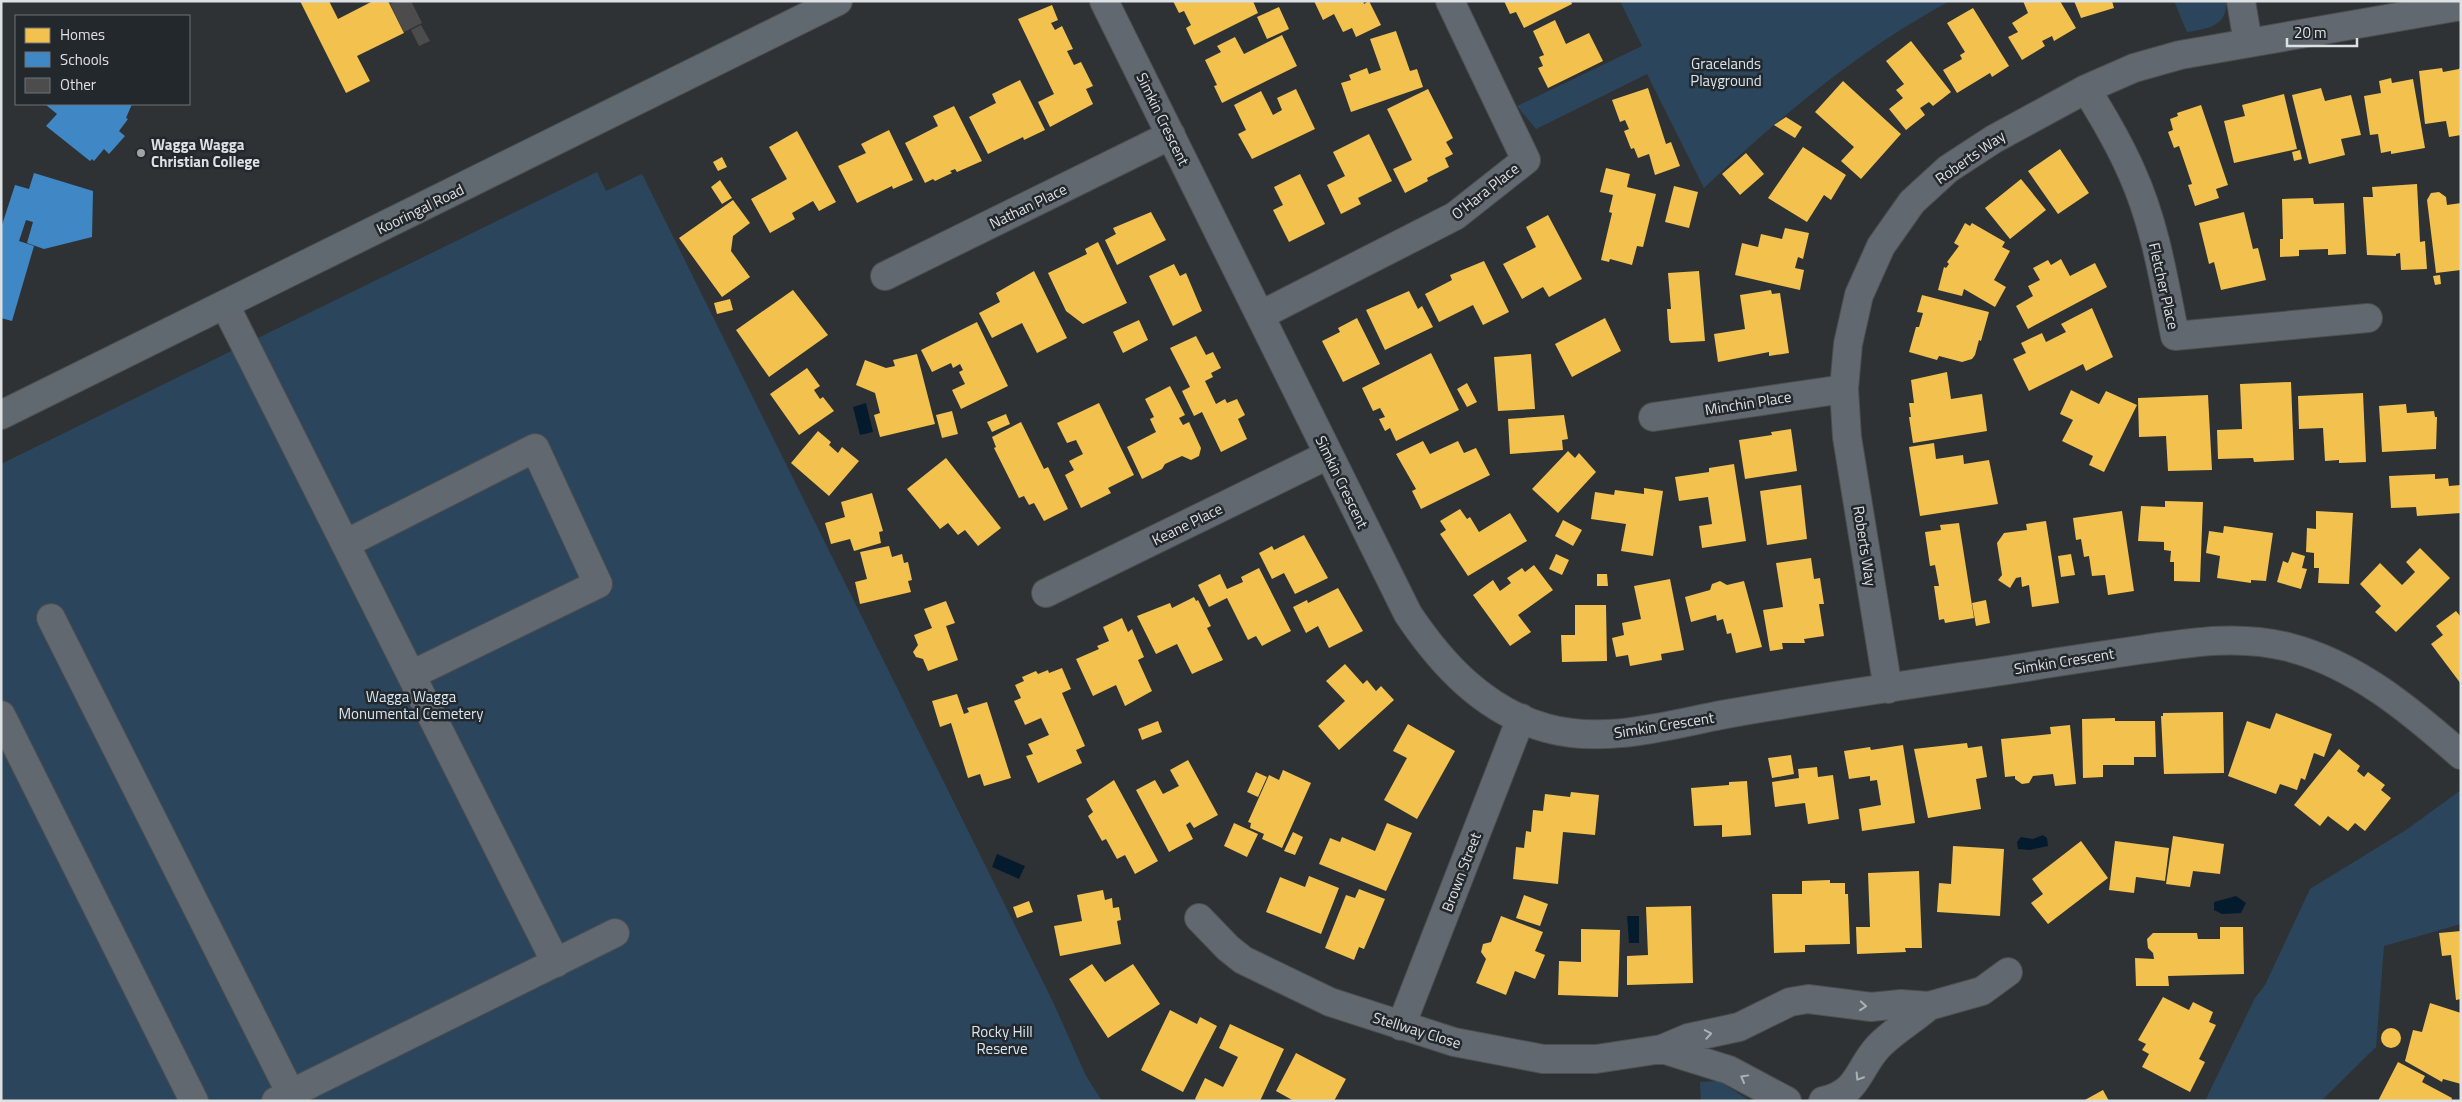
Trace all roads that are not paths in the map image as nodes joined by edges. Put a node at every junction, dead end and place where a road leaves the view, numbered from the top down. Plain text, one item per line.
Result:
1 (838, 1) edge
2 (1104, 1) edge
3 (1450, 1) edge
4 (2241, 1) edge
5 (2461, 6) edge
6 (2248, 42) junction
7 (2086, 88) junction
8 (1171, 135) junction
9 (884, 276) dead end
10 (225, 305) junction
11 (1261, 315) junction
12 (2368, 318) dead end
13 (1844, 389) junction
14 (1, 415) edge
15 (1653, 417) dead end
16 (1328, 455) junction
17 (345, 544) junction
18 (1046, 593) dead end
19 (51, 618) dead end
20 (411, 674) junction
21 (1888, 689) junction
22 (1, 715) edge
23 (1521, 718) junction
24 (2461, 755) edge
25 (1199, 918) dead end
26 (615, 933) dead end
27 (556, 963) junction
28 (2008, 972) dead end
29 (1929, 1006) junction
30 (1401, 1026) junction
31 (1662, 1049) junction
32 (284, 1097) edge
33 (194, 1101) edge
34 (1787, 1101) edge
35 (1823, 1101) edge

1 - 10 main road, Kooringal Road
2 - 8 street, Simkin Crescent
3 - 11 street, O'Hara Place
4 - 6 street
5 - 6 street, Roberts Way
6 - 7 street, Roberts Way
7 - 12 street, Fletcher Place
7 - 13 street, Roberts Way
8 - 9 street, Nathan Place
8 - 11 street, Simkin Crescent
10 - 14 main road, Kooringal Road
10 - 17 street
11 - 16 street, Simkin Crescent
13 - 15 street, Minchin Place
13 - 21 street, Roberts Way
16 - 18 street, Keane Place
16 - 23 street, Simkin Crescent
17 - 20 street
17 - 20 street
19 - 32 street
20 - 27 street
21 - 23 street, Simkin Crescent
21 - 24 street, Simkin Crescent
22 - 33 street
23 - 30 street, Brown Street
25 - 30 street, Stellway Close
26 - 27 street
27 - 32 street
28 - 29 street, Stellway Close
31 -> 29 street, Stellway Close
29 -> 35 street, Stellway Close
30 - 31 street, Stellway Close
34 -> 31 street, Stellway Close

